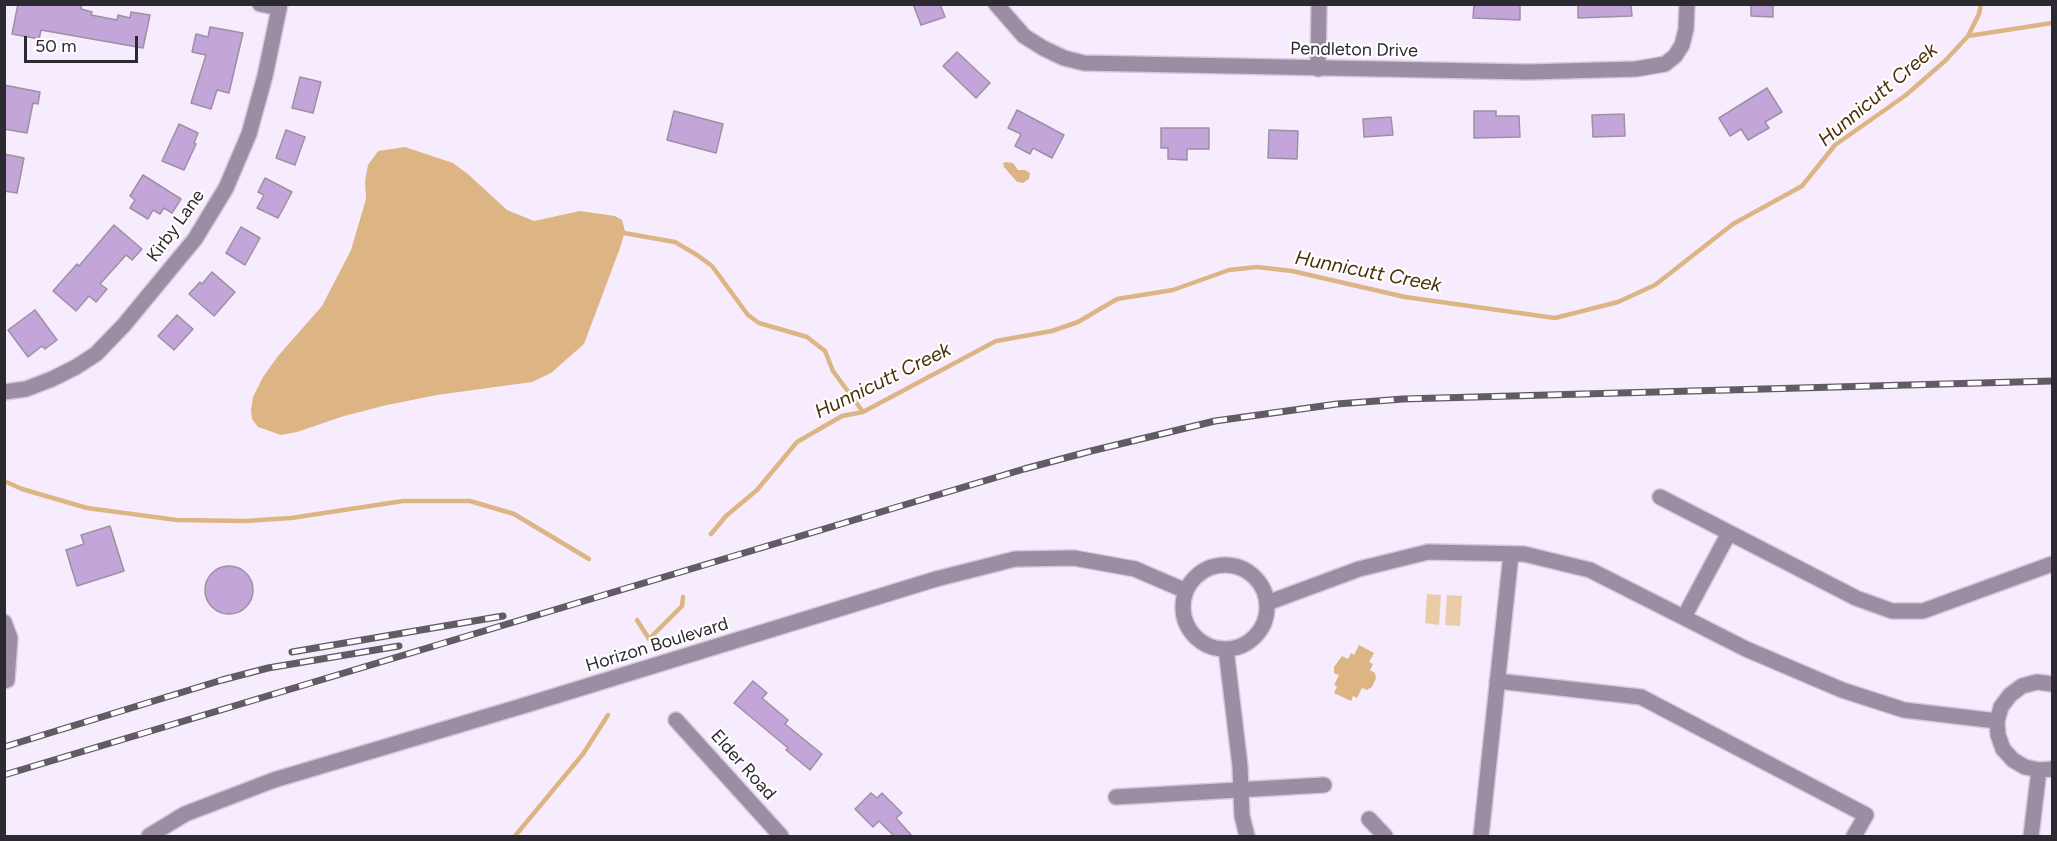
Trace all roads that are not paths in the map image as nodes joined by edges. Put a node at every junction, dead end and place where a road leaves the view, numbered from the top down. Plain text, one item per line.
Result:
1 (260, 4) edge
2 (996, 4) edge
3 (1319, 4) edge
4 (1687, 4) edge
5 (280, 6) edge
6 (1318, 69) junction
7 (4, 392) edge
8 (1660, 497) dead end
9 (1729, 533) junction
10 (1511, 554) junction
11 (2052, 564) edge
12 (1186, 591) junction
13 (1267, 603) junction
14 (1684, 617) junction
15 (4, 622) edge
16 (1226, 649) junction
17 (4, 681) edge
18 (1497, 681) junction
19 (2052, 684) edge
20 (676, 720) dead end
21 (1997, 721) junction
22 (2046, 769) edge
23 (1324, 785) dead end
24 (1241, 790) junction
25 (1116, 796) dead end
26 (1369, 819) dead end
27 (149, 837) edge
28 (781, 837) edge
29 (1247, 837) edge
30 (1385, 837) edge
31 (1481, 837) edge
32 (1854, 837) edge
33 (2031, 837) edge

1 - 5 street
2 - 6 street, Pendleton Drive
3 - 6 street
4 - 6 street, Pendleton Drive
5 - 7 street, Kirby Lane
8 - 9 street
9 - 11 street
9 - 14 street
10 - 13 street
10 - 14 street
10 - 18 street
12 - 13 street
12 - 16 street
12 - 27 street, Horizon Boulevard
13 - 16 street
14 - 21 street
15 - 17 street
16 - 24 street
18 - 31 street
18 - 32 street
19 - 21 street
20 - 28 street, Elder Road
21 - 22 street
22 - 33 street
23 - 24 street
24 - 25 street
24 - 29 street
26 - 30 street

